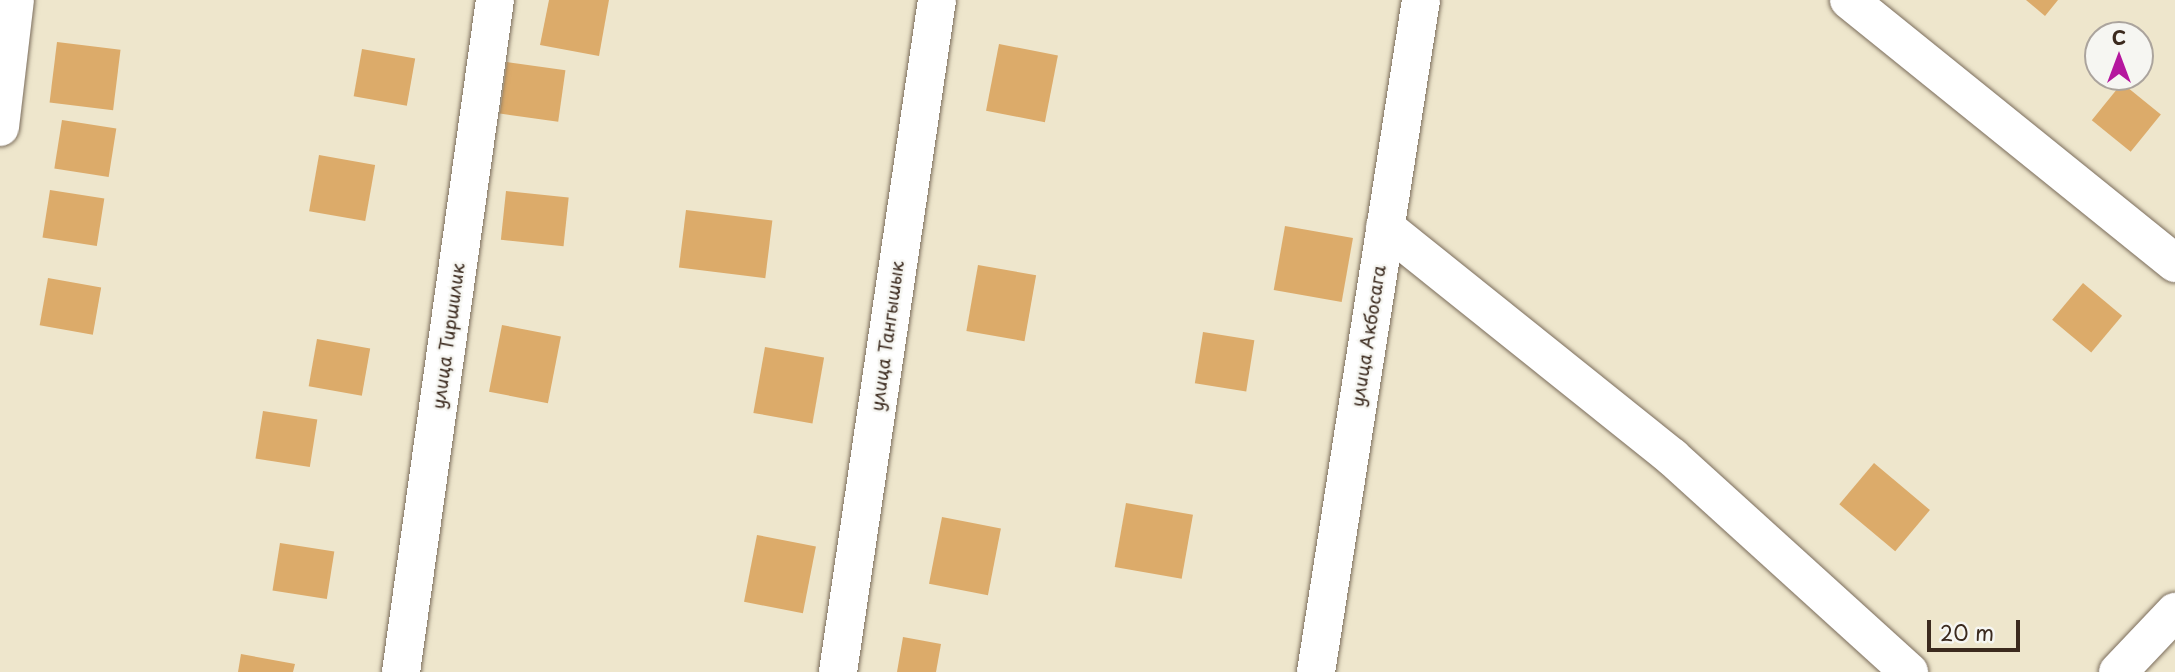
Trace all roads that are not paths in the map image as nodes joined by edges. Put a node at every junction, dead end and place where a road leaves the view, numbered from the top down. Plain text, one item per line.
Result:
1 (15, 0) edge
2 (495, 0) edge
3 (937, 0) edge
4 (1422, 0) edge
5 (1849, 0) edge
6 (0, 127) edge
7 (1385, 227) junction
8 (2163, 255) edge
9 (2175, 612) edge
10 (401, 672) edge
11 (838, 672) edge
12 (1317, 672) edge
13 (1909, 672) edge
14 (2118, 672) edge

1 - 6 street
2 - 10 street, улица Тиршилик
3 - 11 street, улица Тангышык
4 - 7 street, улица Акбосага
5 - 8 street
7 - 12 street, улица Акбосага
7 - 13 street
9 - 14 street

